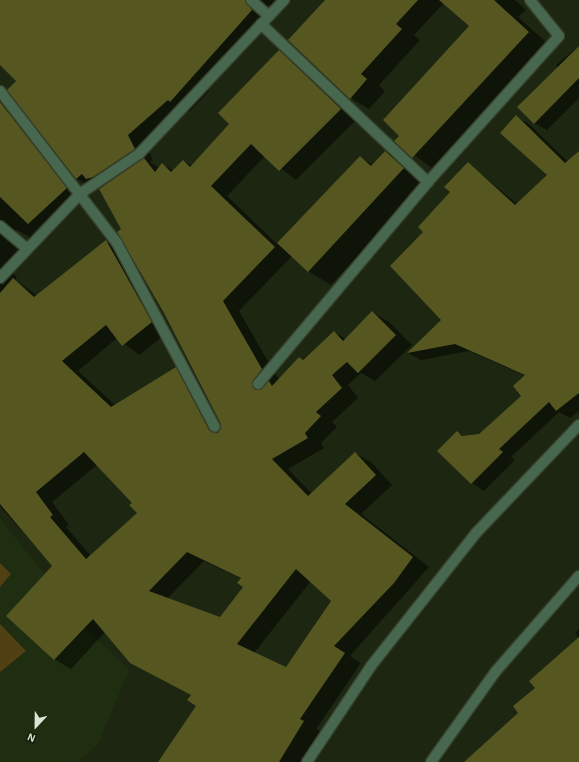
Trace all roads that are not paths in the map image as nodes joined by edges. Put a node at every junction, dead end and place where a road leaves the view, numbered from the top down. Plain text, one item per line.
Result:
1 (251, 0) edge
2 (284, 0) edge
3 (530, 0) edge
4 (269, 16) junction
5 (261, 24) junction
6 (0, 91) edge
7 (428, 182) junction
8 (81, 193) junction
9 (0, 226) edge
10 (28, 250) junction
11 (0, 278) edge
12 (258, 384) dead end
13 (579, 425) edge
14 (215, 427) dead end
15 (579, 576) edge
16 (433, 761) edge
17 (307, 762) edge

1 - 4 street
2 - 4 street
3 - 7 street
4 - 5 street
5 - 7 street
5 - 8 street
6 - 8 street
7 - 12 street
8 - 10 street
8 - 14 street
9 - 10 street
10 - 11 street
13 - 17 street
15 - 16 street

